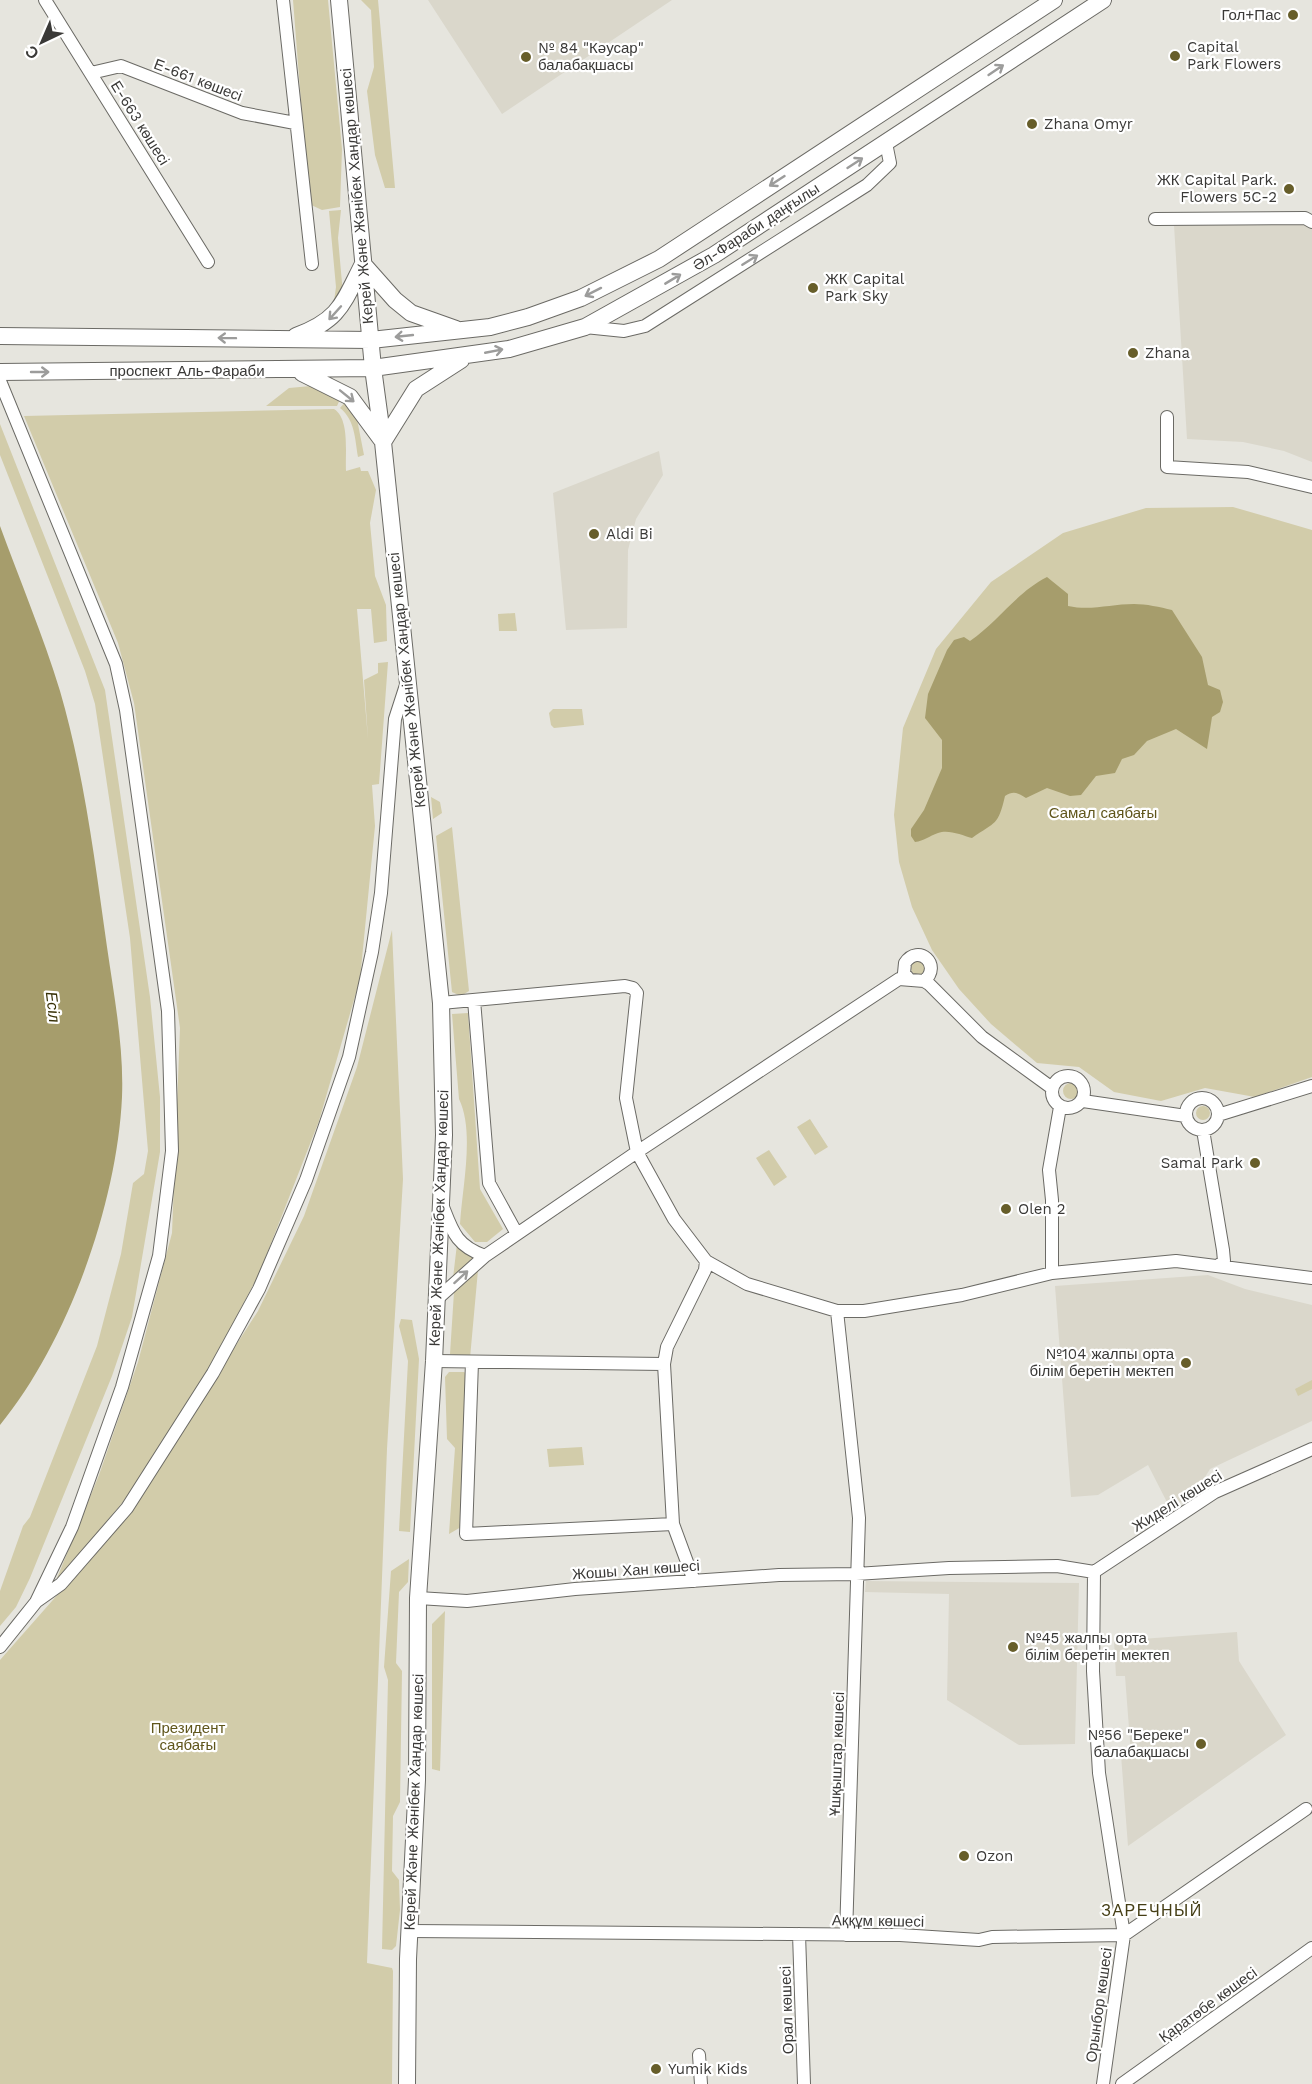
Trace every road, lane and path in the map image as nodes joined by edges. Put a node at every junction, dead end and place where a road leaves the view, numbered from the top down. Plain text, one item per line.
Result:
1 (45, 0) edge
2 (283, 0) edge
3 (339, 0) edge
4 (1054, 0) edge
5 (1103, 0) edge
6 (92, 73) junction
7 (295, 123) junction
8 (886, 143) junction
9 (813, 158) junction
10 (828, 180) junction
11 (1155, 219) dead end
12 (1312, 222) edge
13 (208, 262) dead end
14 (312, 264) dead end
15 (363, 264) junction
16 (585, 327) junction
17 (460, 330) junction
18 (0, 336) edge
19 (286, 339) junction
20 (370, 340) junction
21 (468, 356) junction
22 (373, 368) junction
23 (295, 370) junction
24 (0, 372) edge
25 (0, 381) edge
26 (1167, 417) dead end
27 (383, 442) junction
28 (1312, 487) edge
29 (408, 681) junction
30 (909, 979) junction
31 (924, 981) junction
32 (474, 1000) junction
33 (441, 1003) junction
34 (1312, 1086) edge
35 (1052, 1088) junction
36 (1083, 1101) junction
37 (1060, 1107) junction
38 (1218, 1115) junction
39 (1186, 1116) junction
40 (1203, 1130) junction
41 (636, 1152) junction
42 (441, 1204) junction
43 (517, 1234) junction
44 (485, 1256) junction
45 (706, 1261) junction
46 (1220, 1264) junction
47 (1052, 1273) junction
48 (1312, 1278) edge
49 (437, 1299) junction
50 (837, 1311) junction
51 (434, 1361) junction
52 (472, 1362) junction
53 (664, 1364) junction
54 (1312, 1449) edge
55 (673, 1524) junction
56 (1094, 1572) junction
57 (856, 1574) junction
58 (694, 1581) junction
59 (418, 1598) junction
60 (36, 1602) junction
61 (0, 1647) edge
62 (1306, 1809) dead end
63 (410, 1931) junction
64 (798, 1934) junction
65 (846, 1935) junction
66 (1124, 1935) junction
67 (1312, 1948) edge
68 (699, 2055) dead end
69 (406, 2084) edge
70 (701, 2084) edge
71 (804, 2084) edge
72 (1103, 2084) edge
73 (1122, 2084) edge

1 - 6 street, Е-663 көшесі
2 - 7 street
3 - 15 main road, Керей Және Жәнібек Хандар көшесі
4 - 9 main road, Әл-Фараби даңғылы
8 -> 5 main road, Әл-Фараби даңғылы
6 - 7 street, Е-661 көшесі
6 - 13 street, Е-663 көшесі
7 - 14 street
10 -> 8 main road, Әл-Фараби даңғылы
16 -> 8 street
9 - 10 main road
9 -> 17 main road, Әл-Фараби даңғылы
16 -> 10 main road, Әл-Фараби даңғылы
11 - 12 street
15 - 17 main road
15 -> 19 main road
15 - 20 main road, Керей Және Жәнібек Хандар көшесі
21 -> 16 main road, Әл-Фараби даңғылы
17 -> 20 main road, Әл-Фараби даңғылы
19 -> 18 main road
19 - 20 main road
20 - 22 main road, Керей Және Жәнібек Хандар көшесі
21 - 22 main road, Әл-Фараби даңғылы
21 - 27 main road
22 - 23 main road, проспект Аль-Фараби
22 - 27 main road, Керей Және Жәнібек Хандар көшесі
24 -> 23 main road, проспект Аль-Фараби
23 -> 27 main road
25 - 60 street
26 - 28 street
27 - 29 main road, Керей Және Жәнібек Хандар көшесі
29 - 33 main road, Керей Және Жәнібек Хандар көшесі
29 - 60 street
30 - 31 street
30 - 31 street
30 - 41 street
31 - 35 street
32 - 33 street
32 - 41 street
32 - 43 street
33 - 42 main road, Керей Және Жәнібек Хандар көшесі
34 - 38 street
35 - 36 street
35 - 37 street
36 - 37 street
36 - 39 street
37 - 47 street
38 - 39 street
38 - 40 street
39 - 40 street
40 - 46 street
41 - 43 street
41 - 45 street
42 - 44 street
42 - 49 main road, Керей Және Жәнібек Хандар көшесі
43 - 44 street
49 -> 44 street
45 - 50 street
45 - 53 street
46 - 47 street
46 - 48 street
47 - 50 street
49 - 51 main road, Керей Және Жәнібек Хандар көшесі
50 - 57 street, Ұшқыштар көшесі
51 - 52 street
51 - 59 main road, Керей Және Жәнібек Хандар көшесі
52 - 53 street
52 - 55 street
53 - 55 street
54 - 56 street, Жиделі көшесі
55 - 58 street
56 - 57 street, Жошы Хан көшесі
56 - 66 street, Орынбор көшесі
57 - 58 street, Жошы Хан көшесі
57 - 65 street, Ұшқыштар көшесі
58 - 59 street, Жошы Хан көшесі
59 - 63 main road, Керей Және Жәнібек Хандар көшесі
60 - 61 street
62 - 66 street
63 - 64 street, Аққұм көшесі
63 - 69 main road, Керей Және Жәнібек Хандар көшесі
64 - 65 street, Аққұм көшесі
64 - 71 street, Орал көшесі
65 - 66 street, Аққұм көшесі
66 - 72 street, Орынбор көшесі
67 - 73 street, Қаратөбе көшесі
68 - 70 street

